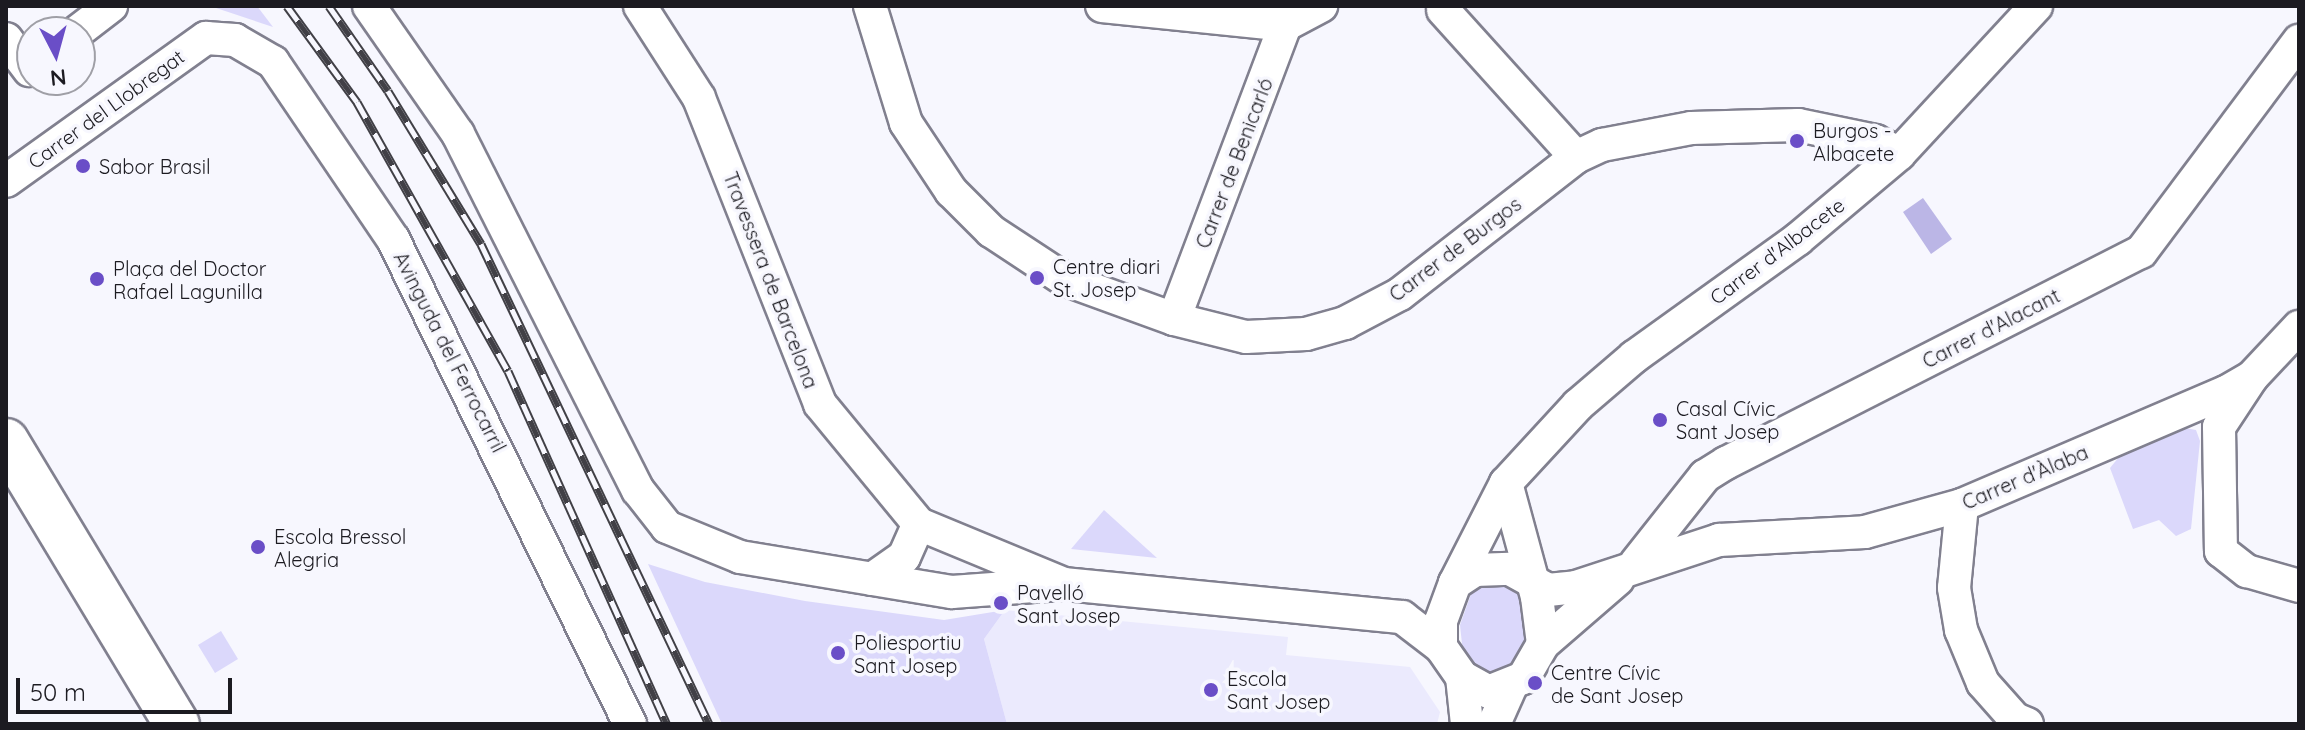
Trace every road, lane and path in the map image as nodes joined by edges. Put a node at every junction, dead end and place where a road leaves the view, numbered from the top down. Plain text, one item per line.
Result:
1 (369, 6) edge
2 (640, 6) edge
3 (870, 6) edge
4 (1102, 6) edge
5 (1321, 6) edge
6 (2036, 6) edge
7 (1443, 10) dead end
8 (1283, 16) edge
9 (206, 38) joint
10 (6, 39) edge
11 (2299, 41) edge
12 (16, 62) edge
13 (1899, 154) junction
14 (1576, 157) junction
15 (6, 181) edge
16 (1174, 319) junction
17 (2299, 327) edge
18 (2252, 377) junction
19 (2196, 405) junction
20 (2219, 427) junction
21 (6, 441) edge
22 (1705, 476) junction
23 (1506, 483) junction
24 (1962, 505) junction
25 (919, 524) junction
26 (1719, 540) junction
27 (1522, 545) junction
28 (1636, 563) junction
29 (872, 579) junction
30 (1064, 584) junction
31 (1534, 586) junction
32 (2299, 586) edge
33 (1576, 587) junction
34 (1453, 589) junction
35 (1402, 617) junction
36 (1543, 644) junction
37 (1441, 647) junction
38 (1462, 677) junction
39 (1511, 686) junction
40 (177, 724) edge
41 (630, 724) edge
42 (1467, 724) edge
43 (1494, 724) edge
44 (2027, 724) edge

1 - 29 street
2 - 25 street, Travessera de Barcelona
3 - 16 street, Carrer de Burgos
4 - 8 street
5 - 8 street
6 - 13 street, Carrer d'Albacete
7 - 14 street
8 - 16 street, Carrer de Benicarló
9 - 15 street, Carrer del Llobregat
9 - 41 street, Avinguda del Ferrocarril
10 - 12 street
11 - 22 street, Carrer d'Alacant
13 - 14 street, Carrer de Burgos
13 - 23 street, Carrer d'Albacete
14 - 16 street, Carrer de Burgos
17 - 18 street, Carrer d'Àlaba
18 - 19 street, Carrer d'Àlaba
18 - 20 street
19 - 20 street
19 - 24 street, Carrer d'Àlaba
20 - 32 street
21 - 40 street
22 - 26 street
22 - 28 street, Carrer d'Alacant
23 - 27 street
23 - 34 street, Carrer d'Albacete
24 - 26 street, Carrer d'Àlaba
24 - 44 street
25 - 29 street
25 - 30 street, Travessera de Barcelona
26 - 28 street, Carrer d'Àlaba
27 - 31 street
27 - 33 street
28 - 33 street
28 - 36 street
29 - 30 street
30 - 35 street, Travessera de Barcelona
31 - 33 street
31 - 34 street
31 - 36 street
34 - 35 street, Travessera de Barcelona
34 - 37 street, Carrer d'Albacete
35 - 37 street
36 - 39 street
37 - 38 street
38 - 39 street
38 - 42 street
39 - 43 street

